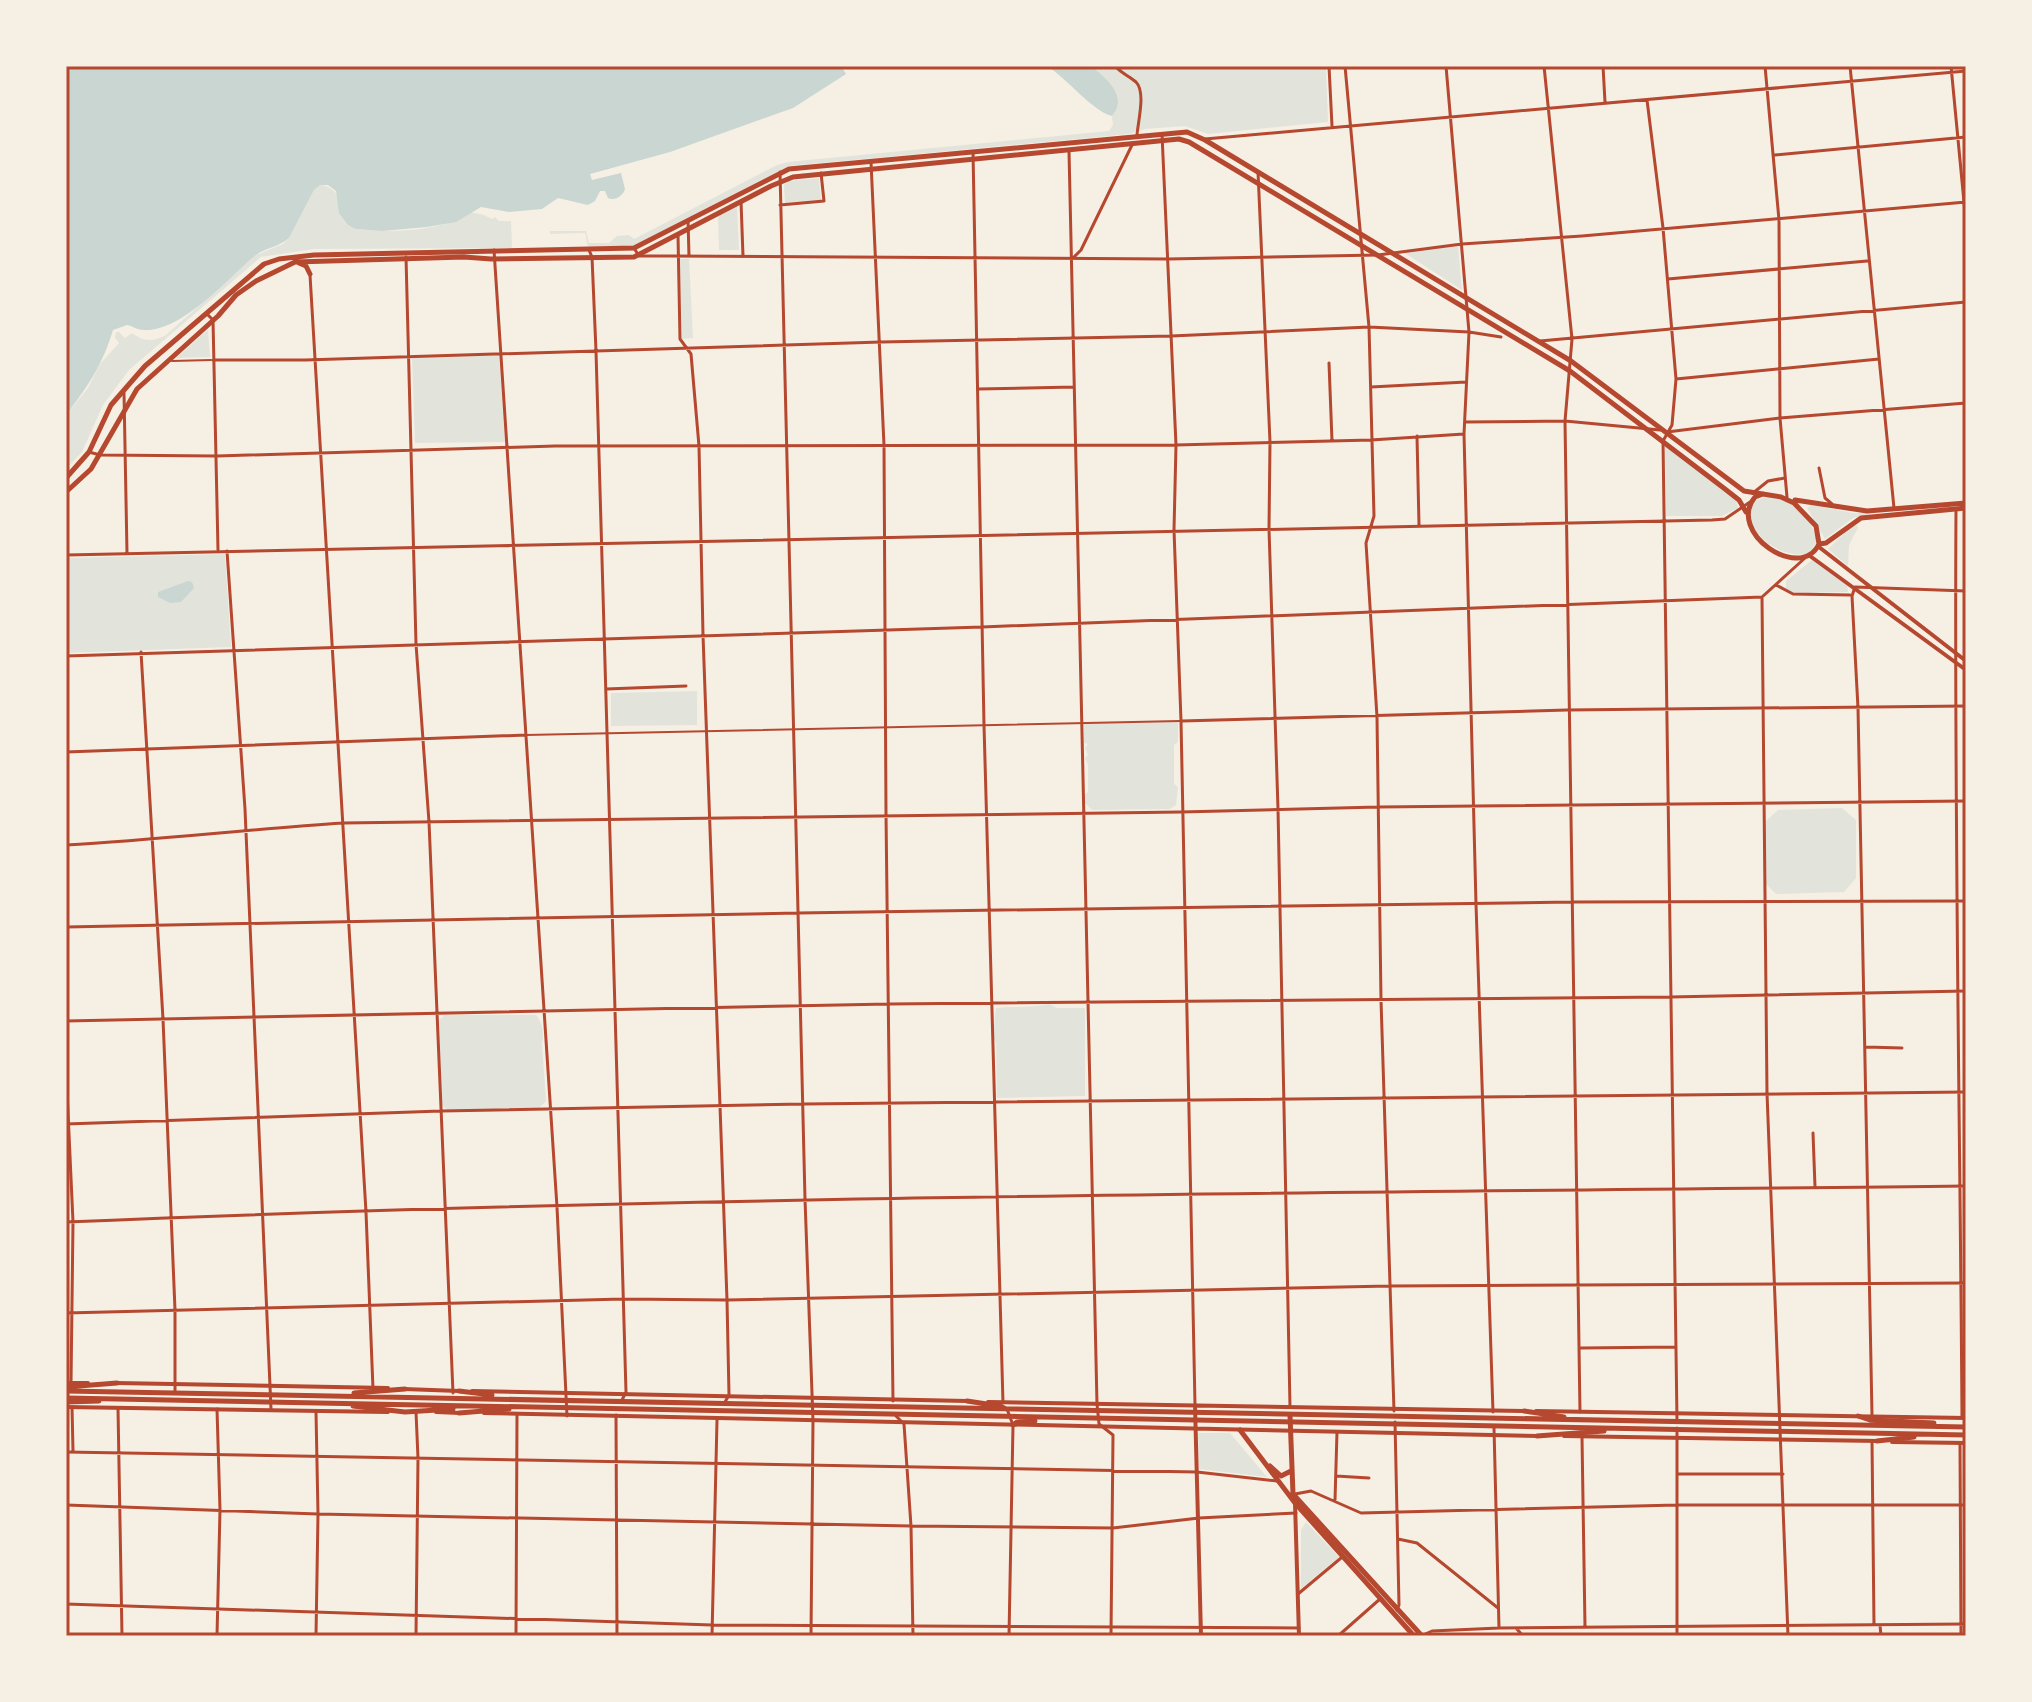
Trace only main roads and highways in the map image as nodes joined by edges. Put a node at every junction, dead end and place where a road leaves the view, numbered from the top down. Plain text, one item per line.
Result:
1 (1162, 138) junction
2 (1069, 147) junction
3 (871, 165) junction
4 (464, 254) junction
5 (309, 258) junction
6 (286, 265) junction
7 (261, 266) junction
8 (270, 273) junction
9 (310, 274) road end
10 (241, 287) junction
11 (152, 360) junction
12 (159, 367) junction
13 (66, 478) edge
14 (66, 492) edge
15 (1763, 494) junction
16 (1788, 499) junction
17 (1966, 505) edge
18 (1748, 518) junction
19 (1819, 546) junction
20 (1807, 557) junction
21 (1966, 661) edge
22 (1966, 670) edge
23 (117, 1383) joint
24 (67, 1386) edge
25 (405, 1389) joint
26 (456, 1391) junction
27 (175, 1396) junction
28 (312, 1399) junction
29 (373, 1400) junction
30 (967, 1401) junction
31 (68, 1403) edge
32 (537, 1403) junction
33 (567, 1404) junction
34 (1195, 1405) junction
35 (454, 1407) junction
36 (1290, 1407) junction
37 (812, 1409) junction
38 (1007, 1410) junction
39 (1524, 1411) junction
40 (405, 1412) junction
41 (1098, 1416) junction
42 (1858, 1416) junction
43 (1195, 1417) junction
44 (1064, 1418) junction
45 (1964, 1418) edge
46 (1290, 1419) junction
47 (1589, 1419) junction
48 (1494, 1422) junction
49 (1013, 1425) junction
50 (1677, 1426) junction
51 (1965, 1427) edge
52 (1782, 1428) junction
53 (1631, 1429) junction
54 (1195, 1430) junction
55 (1240, 1430) junction
56 (1291, 1431) junction
57 (1964, 1435) edge
58 (1537, 1436) junction
59 (1874, 1441) junction
60 (1963, 1443) edge
61 (1253, 1448) junction
62 (1292, 1469) junction
63 (1291, 1495) junction
64 (1295, 1503) junction
65 (1345, 1555) junction
66 (1396, 1611) junction
67 (1201, 1636) edge
68 (1299, 1636) edge
69 (1414, 1636) edge
70 (1422, 1636) edge

1 - 2 main road
1 - 2 main road
1 - 15 main road
1 - 18 main road
2 - 3 main road
3 - 4 main road
3 - 4 main road
4 - 5 main road
5 - 6 main road
5 - 7 main road
6 - 8 main road
6 - 9 main road
7 - 8 main road
7 - 10 main road
8 - 10 main road
10 - 11 main road
10 - 12 main road
11 - 12 main road
11 - 13 main road
12 - 14 main road
15 - 16 main road
15 - 18 main road
16 - 17 main road
16 - 19 main road
17 - 19 main road
18 - 20 main road
19 - 20 main road
19 - 21 main road
20 - 22 main road
23 - 24 main road
23 - 29 main road
24 - 27 main road
25 - 26 main road
25 - 29 main road
26 - 30 main road
26 - 32 main road
27 - 28 main road
27 - 31 main road
28 - 29 main road
28 - 29 main road
29 - 31 main road
29 - 35 main road
29 - 40 main road
30 - 34 main road
30 - 38 main road
32 - 33 main road
32 - 35 main road
32 - 35 main road
33 - 37 main road
33 - 37 main road
34 - 36 main road
34 - 43 main road
35 - 40 main road
35 - 40 main road
35 - 49 main road
36 - 39 main road
36 - 46 main road
37 - 38 main road
37 - 44 main road
38 - 41 main road
39 - 42 main road
39 - 47 main road
41 - 43 main road
41 - 44 main road
42 - 45 main road
42 - 51 main road
43 - 46 main road
43 - 54 main road
44 - 49 main road
46 - 48 main road
46 - 56 main road
47 - 48 main road
47 - 50 main road
48 - 53 main road
49 - 54 main road
50 - 52 main road
50 - 53 main road
51 - 52 main road
52 - 57 main road
53 - 58 main road
54 - 55 main road
54 - 67 main road
55 - 56 main road
55 - 61 main road
56 - 58 main road
56 - 62 main road
57 - 59 main road
58 - 59 main road
59 - 60 main road
61 - 62 main road
61 - 63 main road
62 - 63 main road
63 - 64 main road
63 - 65 main road
64 - 65 main road
64 - 68 main road
65 - 66 main road
66 - 69 main road
66 - 70 main road

